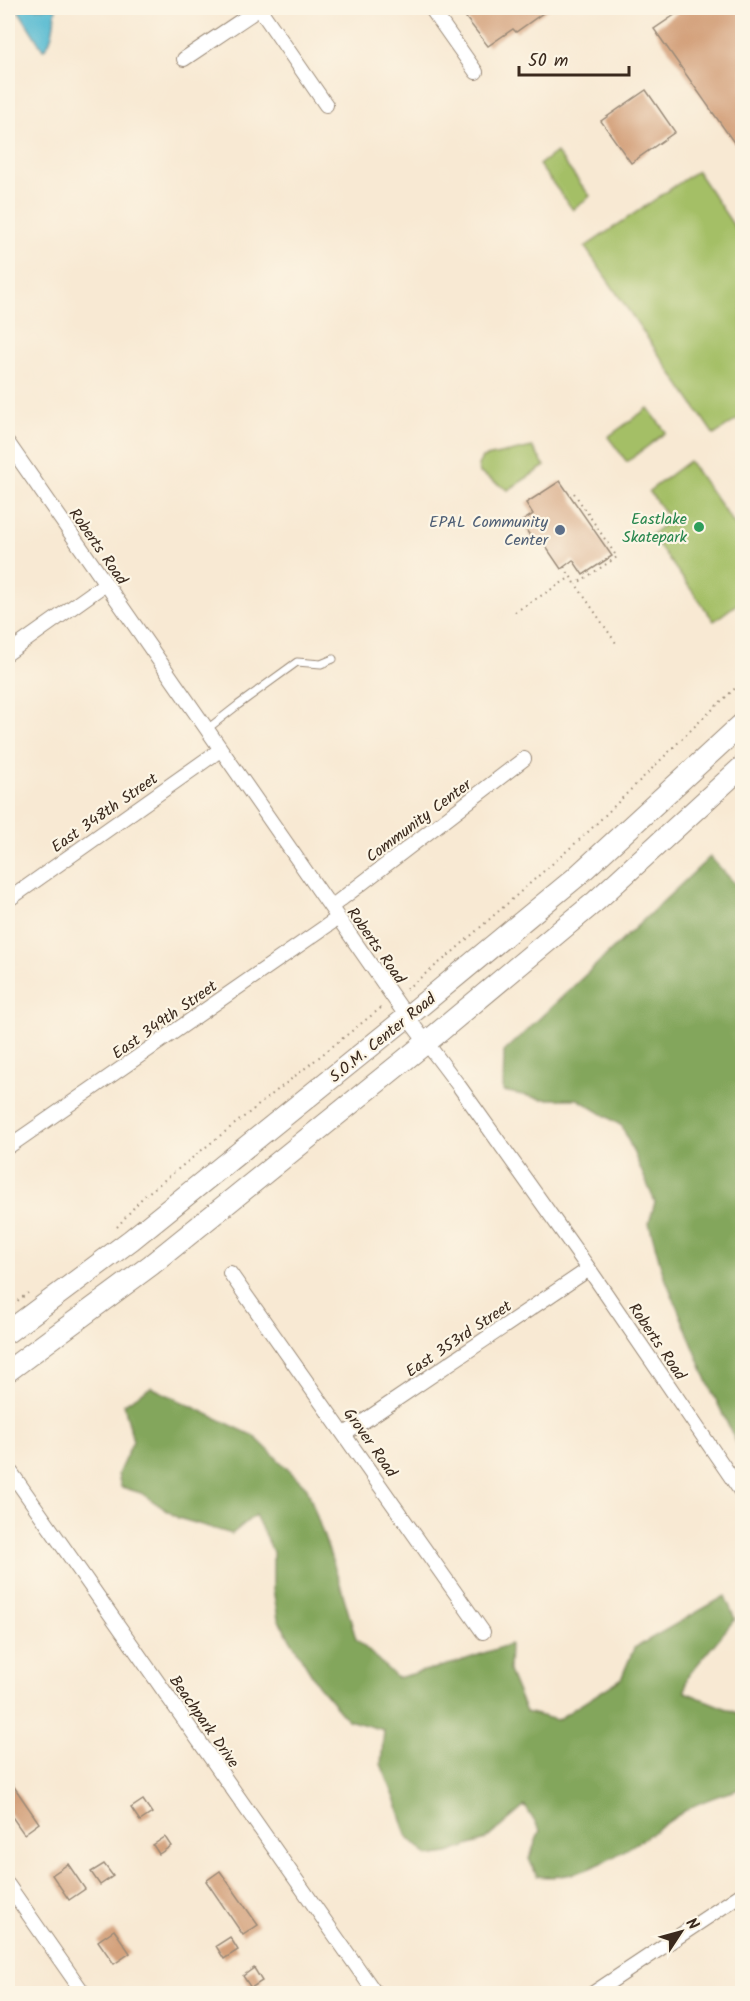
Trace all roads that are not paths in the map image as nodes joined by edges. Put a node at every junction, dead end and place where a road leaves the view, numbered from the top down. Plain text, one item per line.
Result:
1 (259, 8) edge
2 (431, 8) edge
3 (184, 59) dead end
4 (476, 72) dead end
5 (326, 105) dead end
6 (8, 443) edge
7 (105, 584) junction
8 (8, 653) edge
9 (333, 659) dead end
10 (742, 724) edge
11 (206, 730) junction
12 (219, 750) junction
13 (524, 759) dead end
14 (742, 767) edge
15 (8, 900) edge
16 (335, 913) junction
17 (407, 1017) junction
18 (427, 1042) junction
19 (8, 1147) edge
20 (589, 1269) junction
21 (231, 1273) dead end
22 (8, 1332) edge
23 (8, 1371) edge
24 (345, 1434) junction
25 (8, 1468) edge
26 (742, 1493) edge
27 (483, 1632) dead end
28 (8, 1885) edge
29 (742, 1894) edge
30 (84, 1994) edge
31 (376, 1994) edge
32 (592, 1994) edge

1 - 3 street
1 - 5 street
2 - 4 street
6 - 7 street, Roberts Road
7 - 8 street
7 - 11 street, Roberts Road
9 - 11 lane
10 - 17 main road, S.O.M. Center Road
11 - 12 street, Roberts Road
12 - 15 street, East 348th Street
12 - 16 street, Roberts Road
13 - 16 street, Community Center
14 - 18 main road, S.O.M. Center Road
16 - 17 street, Roberts Road
16 - 19 street, East 349th Street
17 - 18 street, Roberts Road
17 - 22 main road, S.O.M. Center Road
18 - 20 street, Roberts Road
18 - 23 main road, S.O.M. Center Road
20 - 24 street, East 353rd Street
20 - 26 street, Roberts Road
21 - 24 street, Grover Road
24 - 27 street, Grover Road
25 - 31 street, Beachpark Drive
28 - 30 street
29 - 32 street

